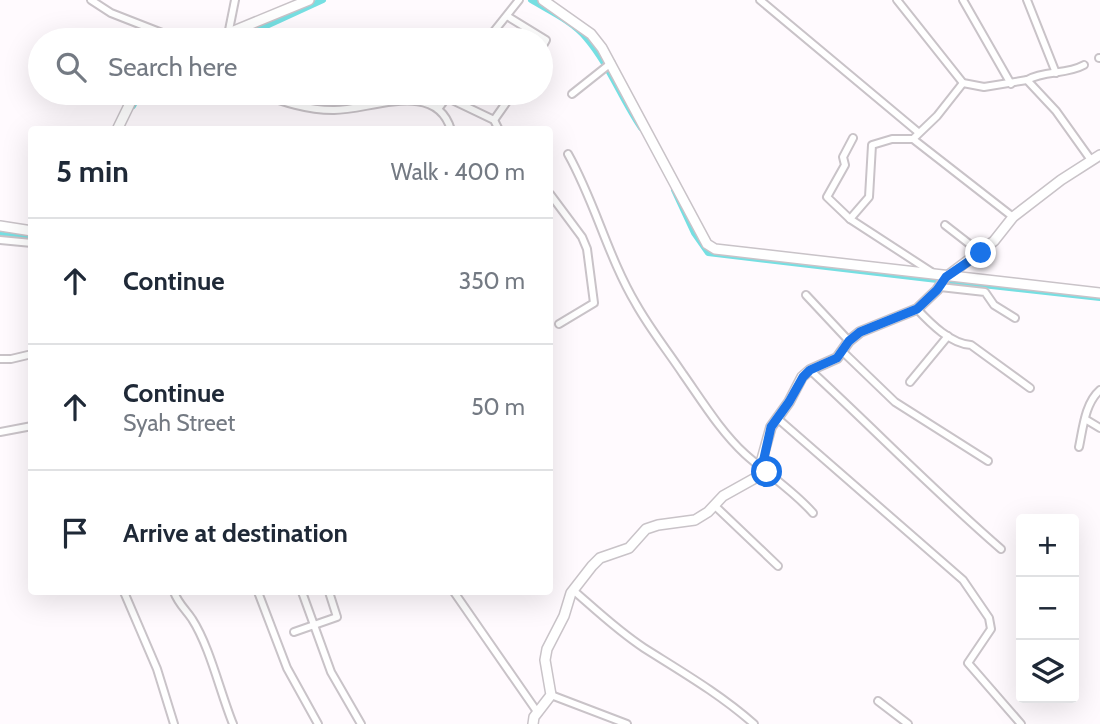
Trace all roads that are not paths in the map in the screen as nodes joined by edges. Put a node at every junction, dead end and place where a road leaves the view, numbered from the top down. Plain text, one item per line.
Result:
1 (91, 0) edge
2 (235, 0) edge
3 (309, 0) edge
4 (519, 0) edge
5 (760, 0) edge
6 (963, 0) edge
7 (1027, 0) edge
8 (545, 1) edge
9 (895, 2) edge
10 (507, 16) junction
11 (149, 28) edge
12 (229, 28) edge
13 (249, 28) edge
14 (497, 28) edge
15 (526, 28) edge
16 (608, 65) junction
17 (1084, 65) dead end
18 (1056, 73) junction
19 (1027, 80) junction
20 (963, 83) junction
21 (1011, 84) junction
22 (572, 94) dead end
23 (129, 105) edge
24 (297, 105) edge
25 (369, 105) edge
26 (425, 105) edge
27 (441, 105) edge
28 (466, 105) edge
29 (505, 105) edge
30 (438, 109) junction
31 (494, 120) junction
32 (119, 126) edge
33 (449, 126) edge
34 (497, 126) edge
35 (918, 132) junction
36 (853, 138) dead end
37 (913, 139) junction
38 (568, 154) dead end
39 (1096, 158) edge
40 (553, 198) edge
41 (1013, 217) junction
42 (850, 219) junction
43 (945, 225) dead end
44 (0, 226) edge
45 (28, 230) edge
46 (0, 240) edge
47 (28, 243) edge
48 (981, 253) junction
49 (942, 281) junction
50 (1100, 293) edge
51 (806, 295) dead end
52 (917, 309) junction
53 (1015, 318) dead end
54 (559, 324) dead end
55 (948, 336) junction
56 (849, 341) junction
57 (842, 351) junction
58 (28, 355) edge
59 (0, 359) edge
60 (810, 370) junction
61 (909, 382) dead end
62 (1030, 388) dead end
63 (1100, 390) edge
64 (777, 418) junction
65 (1085, 419) junction
66 (28, 427) edge
67 (1100, 428) edge
68 (0, 432) edge
69 (1079, 447) dead end
70 (988, 461) dead end
71 (762, 467) junction
72 (714, 505) junction
73 (813, 513) dead end
74 (1001, 549) dead end
75 (778, 566) dead end
76 (573, 590) junction
77 (125, 595) edge
78 (175, 595) edge
79 (259, 595) edge
80 (303, 595) edge
81 (330, 595) edge
82 (456, 595) edge
83 (314, 624) junction
84 (294, 632) dead end
85 (551, 695) junction
86 (878, 701) dead end
87 (538, 713) junction
88 (174, 724) edge
89 (233, 724) edge
90 (318, 724) edge
91 (361, 724) edge
92 (533, 724) edge
93 (627, 724) edge
94 (754, 724) edge
95 (908, 724) edge
96 (1021, 724) edge

1 - 11 street
2 - 12 street
3 - 13 street
4 - 10 street
5 - 35 street
6 - 21 street
7 - 18 street
8 - 16 street
9 - 20 street
10 - 14 street
10 - 15 street
16 - 22 street
16 - 49 street
17 - 18 street
18 - 19 street
19 - 21 street
19 - 39 street
20 - 21 street
20 - 35 street
23 - 32 street
24 - 25 street
26 - 30 street
27 - 30 street
28 - 31 street
29 - 31 street
30 - 33 street
31 - 34 street
35 - 37 street
36 - 42 street
37 - 41 street
37 - 42 street
38 - 71 street
39 - 41 street
40 - 54 street
41 - 48 street
42 - 49 street
43 - 48 street
44 - 45 street
46 - 47 street
48 - 49 street
49 - 50 street
49 - 52 street
49 - 53 street
51 - 56 street
52 - 55 street
52 - 56 street
55 - 61 street
55 - 62 street
56 - 57 street
57 - 60 street
57 - 70 street
58 - 59 street
60 - 64 street
60 - 74 street
63 - 65 street
64 - 71 street
64 - 96 street
65 - 67 street
65 - 69 street
66 - 68 street
71 - 72 street
71 - 73 street
72 - 75 street
72 - 76 street
76 - 85 street
76 - 94 street
77 - 88 street
78 - 89 street
79 - 90 street
80 - 83 street
81 - 83 street
82 - 87 street
83 - 84 street
83 - 91 street
85 - 87 street
85 - 93 street
86 - 95 street
87 - 92 street

